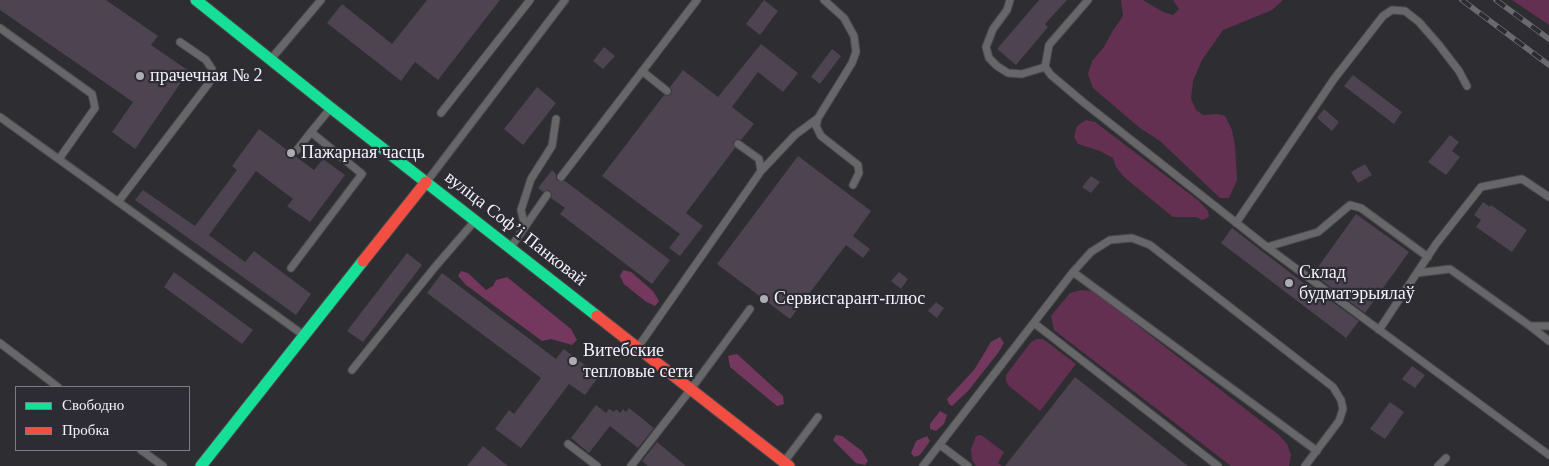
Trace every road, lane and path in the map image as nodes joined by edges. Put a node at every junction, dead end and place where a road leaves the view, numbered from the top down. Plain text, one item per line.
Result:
1 (196, 0) edge
2 (320, 0) edge
3 (530, 0) edge
4 (565, 0) edge
5 (697, 0) edge
6 (824, 0) edge
7 (1010, 0) edge
8 (1088, 0) edge
9 (0, 28) edge
10 (180, 42) dead end
11 (271, 60) junction
12 (1045, 67) junction
13 (642, 71) junction
14 (1467, 86) dead end
15 (667, 90) dead end
16 (331, 108) junction
17 (441, 113) dead end
18 (0, 116) edge
19 (818, 118) junction
20 (556, 119) dead end
21 (311, 132) junction
22 (738, 144) dead end
23 (297, 150) dead end
24 (59, 159) junction
25 (761, 171) junction
26 (560, 177) dead end
27 (426, 182) junction
28 (853, 185) dead end
29 (547, 195) dead end
30 (1549, 197) edge
31 (118, 202) junction
32 (475, 220) junction
33 (1236, 223) junction
34 (525, 227) junction
35 (511, 247) junction
36 (1267, 247) junction
37 (1428, 257) junction
38 (291, 268) dead end
39 (1073, 272) junction
40 (1417, 273) junction
41 (750, 309) dead end
42 (1034, 323) junction
43 (1530, 326) junction
44 (1549, 326) edge
45 (1379, 330) junction
46 (304, 335) junction
47 (1549, 341) edge
48 (0, 343) edge
49 (638, 348) junction
50 (352, 370) dead end
51 (57, 386) edge
52 (691, 389) junction
53 (818, 417) dead end
54 (568, 444) dead end
55 (940, 445) junction
56 (142, 451) edge
57 (1317, 451) junction
58 (1549, 456) edge
59 (1446, 458) dead end
60 (786, 464) edge
61 (163, 466) edge
62 (201, 466) edge
63 (597, 466) edge
64 (632, 466) edge
65 (923, 466) edge
66 (968, 466) edge
67 (1218, 466) edge
68 (1305, 466) edge
69 (1438, 466) edge

1 - 11 street, вуліца Софʼі Панковай
2 - 11 lane
3 - 17 lane
4 - 27 lane
5 - 13 lane
6 - 19 lane
7 - 12 lane
8 - 12 lane
9 - 24 lane
10 - 31 lane
11 - 16 street, вуліца Софʼі Панковай
12 - 33 lane
13 - 15 lane
13 - 26 lane
14 - 33 lane
16 - 21 lane
16 - 27 street, вуліца Софʼі Панковай
18 - 24 lane
19 - 25 lane
19 - 28 lane
20 - 34 lane
21 - 23 lane
21 - 38 lane
22 - 25 lane
24 - 31 lane
25 - 49 lane
27 - 32 street, вуліца Софʼі Панковай
27 - 46 street
29 - 34 lane
30 - 37 lane
31 - 46 lane
32 - 35 street, вуліца Софʼі Панковай
32 - 50 lane
33 - 36 lane
34 - 35 lane
35 - 49 street, вуліца Софʼі Панковай
36 - 37 lane
36 - 45 lane
37 - 40 lane
39 - 42 lane
39 - 57 lane
39 - 57 lane
40 - 43 lane
40 - 45 lane
41 - 52 lane
42 - 55 lane
42 - 67 lane
43 - 44 lane
43 - 47 lane
45 - 58 lane
46 - 62 street
48 - 51 lane
49 - 52 street, вуліца Софʼі Панковай
52 - 60 street, вуліца Софʼі Панковай
52 - 64 lane
53 - 60 lane
54 - 63 lane
55 - 65 lane
55 - 66 lane
56 - 61 lane
57 - 68 lane
59 - 69 lane

